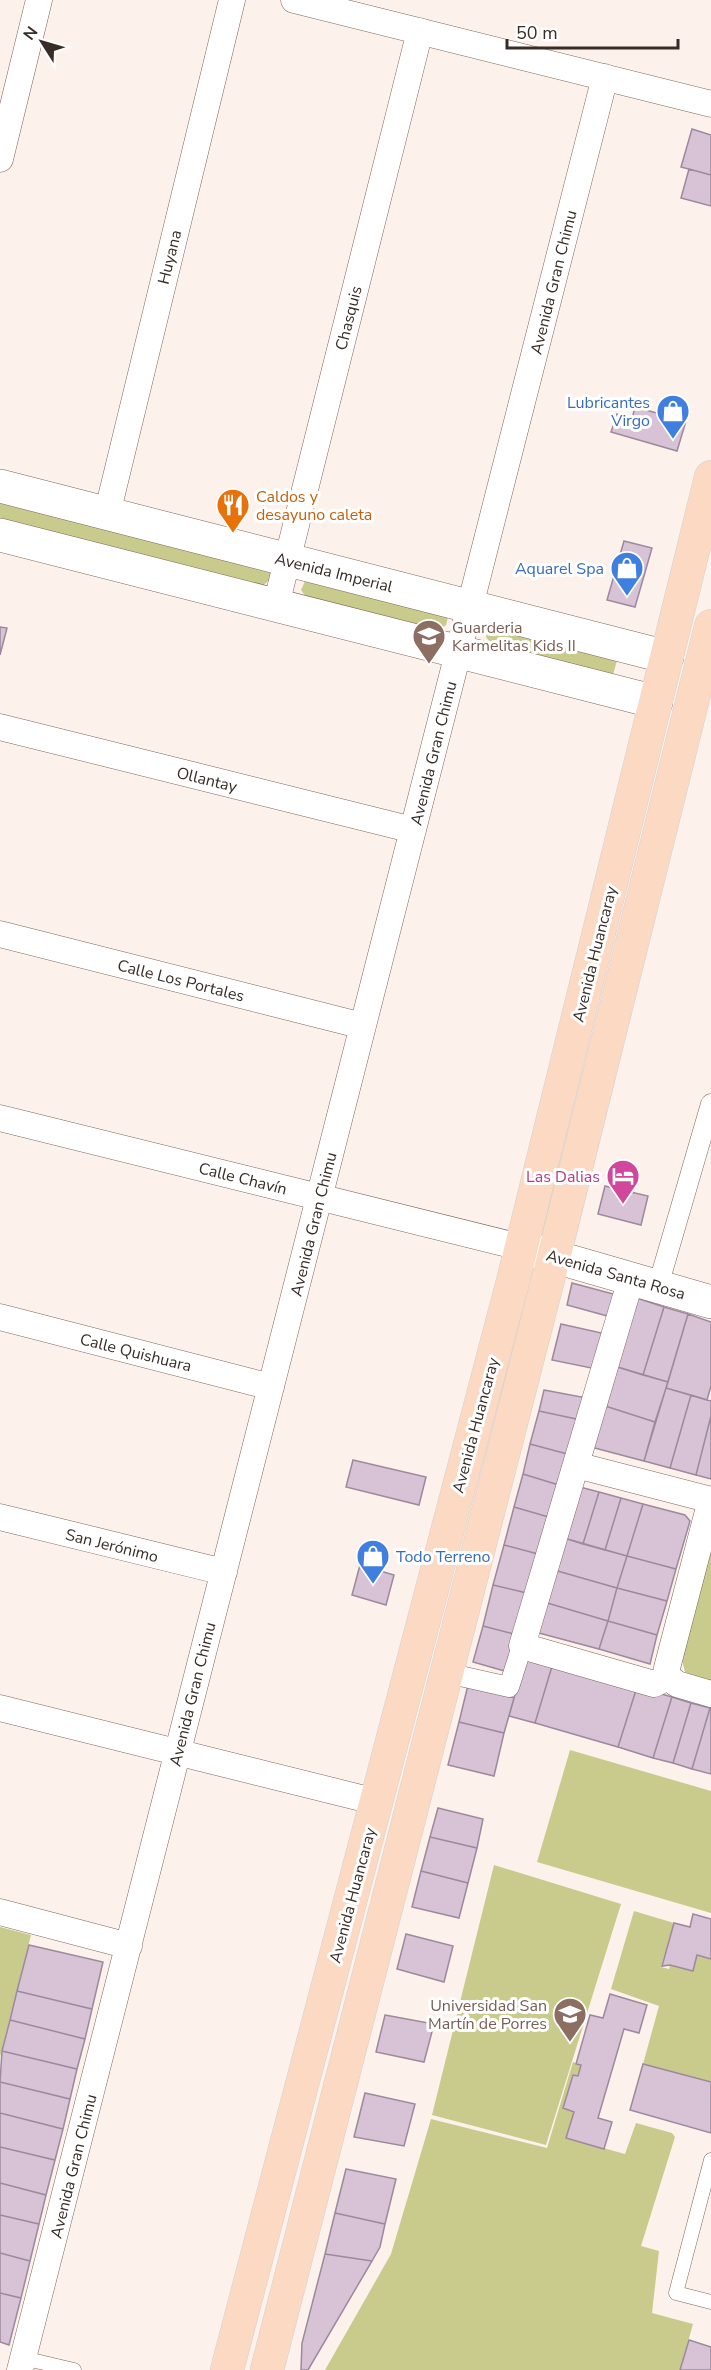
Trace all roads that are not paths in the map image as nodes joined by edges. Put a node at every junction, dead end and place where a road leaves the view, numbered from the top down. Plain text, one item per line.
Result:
1 (39, 0) edge
2 (232, 0) edge
3 (294, 0) edge
4 (420, 32) junction
5 (605, 77) junction
6 (711, 104) edge
7 (0, 159) edge
8 (711, 477) edge
9 (0, 486) edge
10 (107, 514) junction
11 (0, 535) edge
12 (288, 560) junction
13 (276, 605) junction
14 (470, 607) junction
15 (711, 626) edge
16 (459, 652) junction
17 (667, 657) junction
18 (656, 702) junction
19 (0, 727) edge
20 (413, 830) junction
21 (0, 934) edge
22 (363, 1026) junction
23 (711, 1104) edge
24 (0, 1118) edge
25 (320, 1197) junction
26 (520, 1247) junction
27 (554, 1256) junction
28 (645, 1282) junction
29 (711, 1302) edge
30 (0, 1317) edge
31 (271, 1387) junction
32 (576, 1465) junction
33 (711, 1500) edge
34 (0, 1517) edge
35 (224, 1572) junction
36 (522, 1646) junction
37 (447, 1673) junction
38 (668, 1677) junction
39 (711, 1694) edge
40 (0, 1708) edge
41 (178, 1751) junction
42 (377, 1802) junction
43 (0, 1912) edge
44 (129, 1946) junction
45 (711, 2160) edge
46 (711, 2302) edge
47 (22, 2364) edge
48 (74, 2370) edge
49 (227, 2370) edge
50 (267, 2370) edge

1 - 7 street
2 - 10 street, Huyana
3 - 4 street
4 - 5 street
4 - 12 street, Chasquis
5 - 6 street
5 - 14 street, Avenida Gran Chimu
8 - 17 main road, Avenida Huancaray
9 - 10 street, Avenida Imperial
10 - 12 street, Avenida Imperial
11 - 13 street
12 - 13 street, Chasquis
12 - 14 street, Avenida Imperial
13 - 16 street
14 - 16 street, Avenida Gran Chimu
14 - 17 street, Avenida Imperial
15 - 27 main road, Avenida Huancaray
16 - 18 street
16 - 20 street, Avenida Gran Chimu
17 - 18 main road, Avenida Huancaray
18 - 26 main road, Avenida Huancaray
19 - 20 street, Ollantay
20 - 22 street, Avenida Gran Chimu
21 - 22 street, Calle Los Portales
22 - 25 street, Avenida Gran Chimu
23 - 28 street
24 - 25 street, Calle Chavín
25 - 26 street, Calle Chavín
25 - 31 street, Avenida Gran Chimu
26 - 27 street, Avenida Santa Rosa
26 - 42 main road, Avenida Huancaray
27 - 28 street, Avenida Santa Rosa
27 - 37 main road, Avenida Huancaray
28 - 29 street, Avenida Santa Rosa
28 - 32 street
30 - 31 street, Calle Quishuara
31 - 35 street, Avenida Gran Chimu
32 - 33 street
32 - 36 street
33 - 38 street
34 - 35 street, San Jerónimo
35 - 41 street, Avenida Gran Chimu
36 - 37 street
36 - 38 street
37 - 50 main road, Avenida Huancaray
38 - 39 street
40 - 41 street
41 - 42 street
41 - 44 street, Avenida Gran Chimu
42 - 49 main road, Avenida Huancaray
43 - 44 street
44 - 47 street, Avenida Gran Chimu
45 - 46 lane
47 - 48 lane

